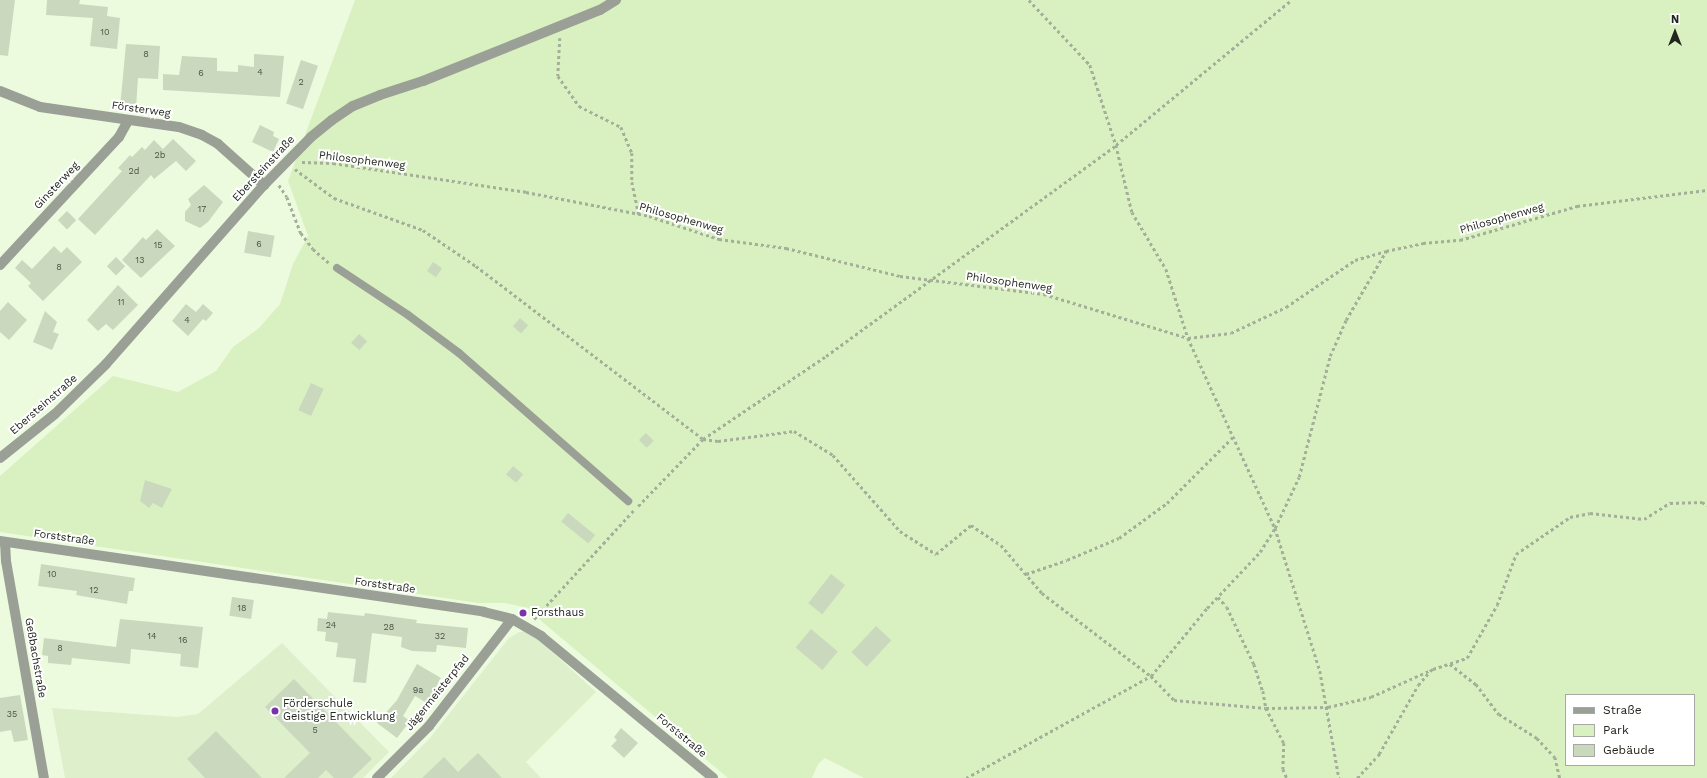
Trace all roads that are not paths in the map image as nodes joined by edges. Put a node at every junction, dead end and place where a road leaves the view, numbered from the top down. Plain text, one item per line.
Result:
1 (616, 0) edge
2 (0, 91) edge
3 (128, 121) junction
4 (264, 185) junction
5 (0, 265) edge
6 (337, 268) road end
7 (0, 458) edge
8 (628, 501) dead end
9 (2, 542) edge
10 (512, 619) junction
11 (44, 778) edge
12 (377, 778) edge
13 (713, 778) edge

1 - 4 street, Ebersteinstraße
2 - 3 street, Försterweg
3 - 4 street, Försterweg
3 - 5 street, Ginsterweg
4 - 7 street, Ebersteinstraße
6 - 8 lane
9 - 10 street, Forststraße
9 - 11 street, Geßbachstraße
10 - 12 street, Jägermeisterpfad
10 - 13 street, Forststraße

